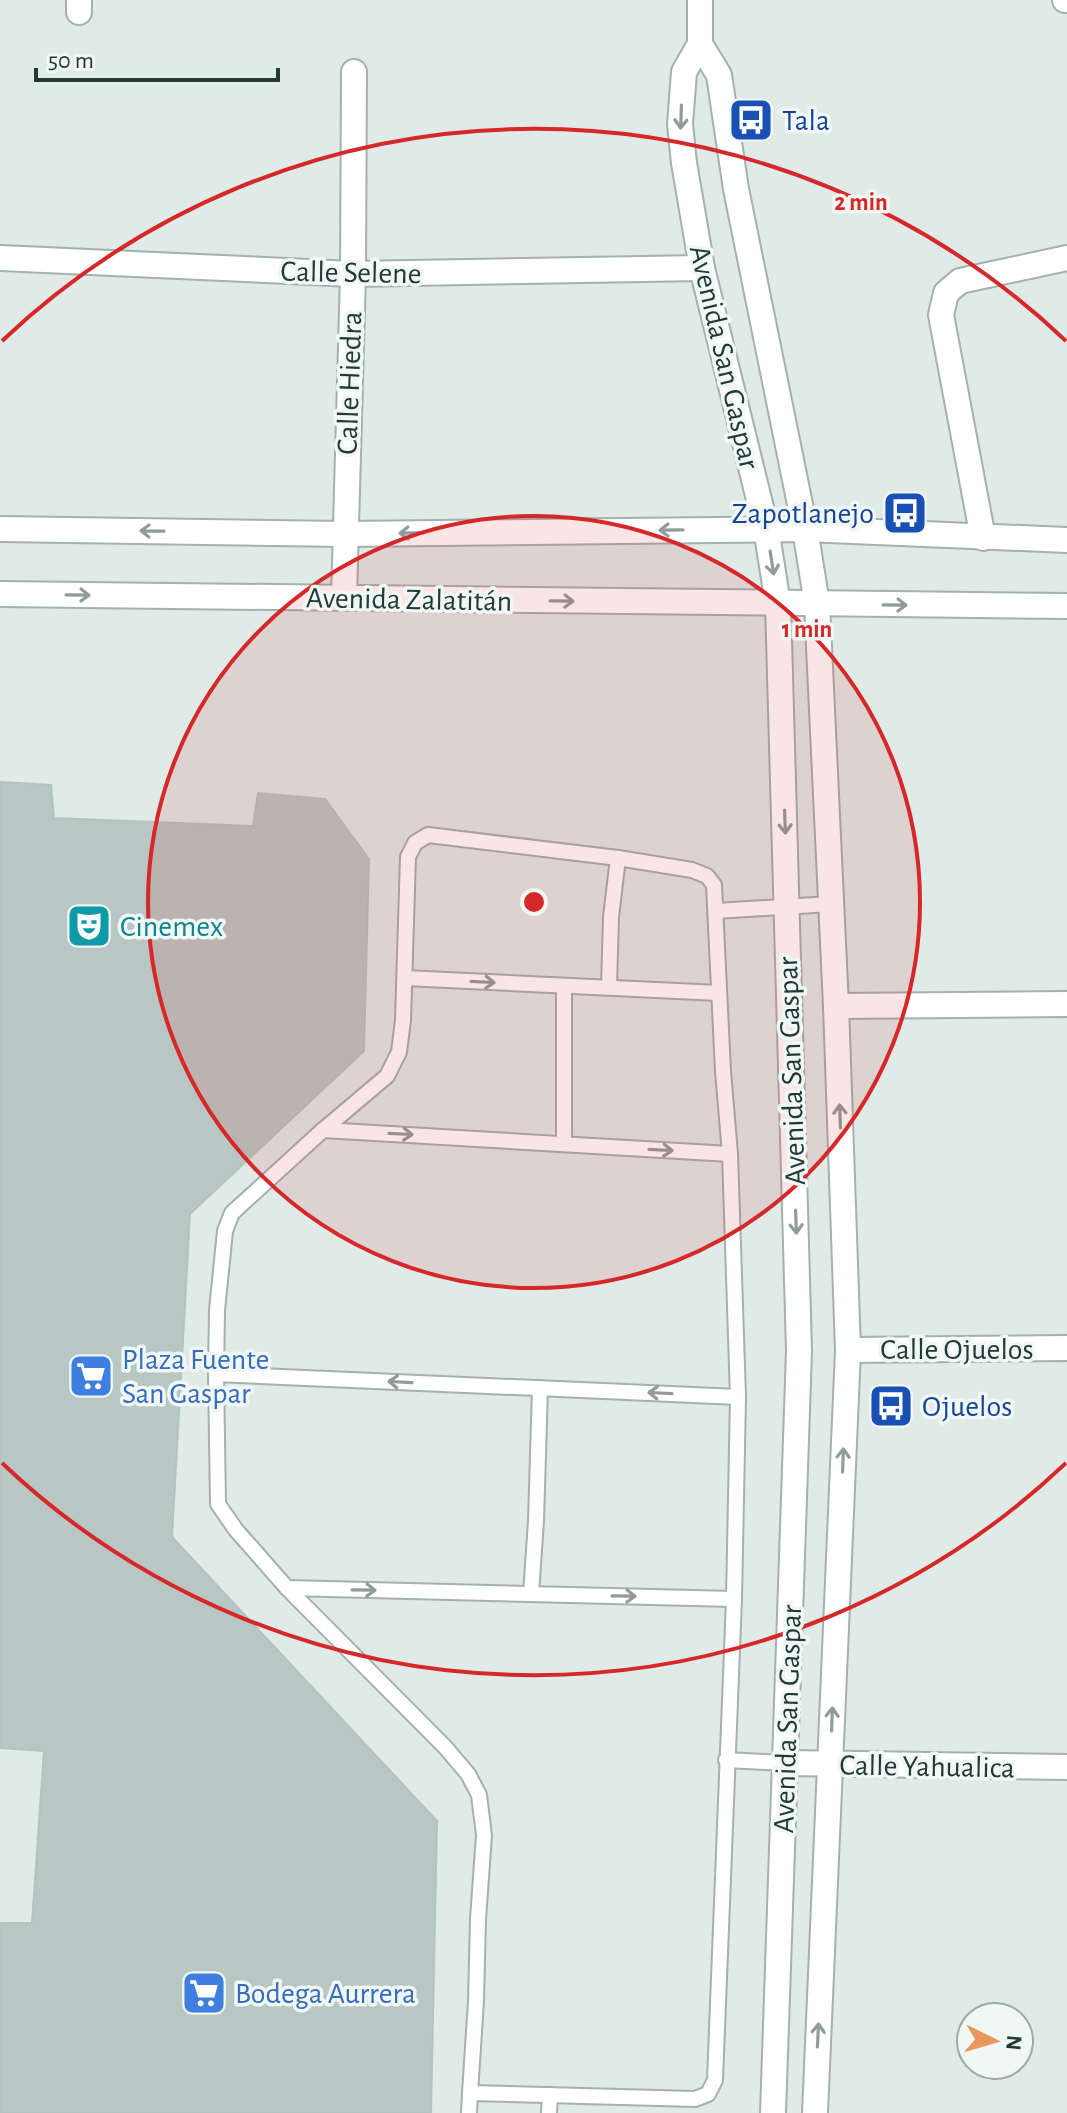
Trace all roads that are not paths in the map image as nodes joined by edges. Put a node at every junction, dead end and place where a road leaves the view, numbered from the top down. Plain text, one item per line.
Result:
1 (700, 0) edge
2 (700, 44) junction
3 (354, 72) dead end
4 (0, 258) edge
5 (1067, 258) edge
6 (702, 268) junction
7 (353, 274) junction
8 (766, 528) junction
9 (0, 529) edge
10 (805, 529) junction
11 (344, 534) junction
12 (983, 538) junction
13 (1067, 540) edge
14 (0, 594) edge
15 (344, 598) junction
16 (778, 604) junction
17 (817, 604) junction
18 (1067, 606) edge
19 (618, 858) junction
20 (831, 904) junction
21 (787, 907) junction
22 (716, 911) junction
23 (405, 978) junction
24 (564, 986) junction
25 (609, 987) junction
26 (719, 993) junction
27 (1067, 1004) edge
28 (836, 1006) junction
29 (323, 1130) junction
30 (564, 1144) junction
31 (730, 1154) junction
32 (1067, 1348) edge
33 (848, 1350) junction
34 (216, 1374) junction
35 (540, 1388) junction
36 (738, 1397) junction
37 (287, 1588) junction
38 (531, 1594) junction
39 (734, 1599) junction
40 (726, 1760) junction
41 (786, 1763) junction
42 (831, 1764) junction
43 (1067, 1767) edge
44 (470, 2093) junction
45 (550, 2095) junction
46 (469, 2113) edge
47 (549, 2113) edge
48 (773, 2113) edge
49 (815, 2113) edge

1 - 2 street, Avenida San Gaspar
2 -> 6 street, Avenida San Gaspar
2 - 10 street, Avenida San Gaspar
3 - 7 street, Calle Hiedra
4 - 7 street, Calle Selene
5 - 12 street
6 - 7 street, Calle Selene
6 - 8 street, Avenida San Gaspar
7 - 11 street, Calle Hiedra
8 - 10 street
8 -> 11 street
8 -> 16 street, Avenida San Gaspar
11 -> 9 street
10 - 12 street
10 - 17 street, Avenida San Gaspar
11 - 15 street, Calle Hiedra
12 - 13 street
14 -> 15 street, Avenida Zalatitán
15 -> 16 street, Avenida Zalatitán
16 - 17 street, Avenida Zalatitán
16 -> 21 street, Avenida San Gaspar
17 -> 18 street, Avenida Zalatitán
17 - 20 street, Avenida San Gaspar
19 - 22 lane
19 - 23 lane
19 - 25 lane
20 - 21 lane
20 - 28 street, Avenida San Gaspar
21 - 22 lane
21 -> 41 street, Avenida San Gaspar
22 - 26 lane
23 -> 24 lane
23 - 29 lane
24 - 25 lane
24 - 30 lane
25 - 26 lane
26 - 31 lane
27 - 28 street
33 -> 28 street, Avenida San Gaspar
29 -> 30 lane
29 - 34 lane
30 -> 31 lane
31 - 36 lane
32 - 33 street, Calle Ojuelos
42 -> 33 street, Avenida San Gaspar
35 -> 34 lane
34 - 37 lane
36 -> 35 lane
35 - 38 lane
36 - 39 lane
37 -> 38 lane
37 - 44 lane
38 -> 39 lane
39 - 40 lane
40 - 41 lane
40 - 45 lane
41 - 42 street, Calle Yahualica
41 - 48 street, Avenida San Gaspar
42 - 43 street, Calle Yahualica
49 -> 42 street, Avenida San Gaspar
44 - 45 lane
44 - 46 lane
45 - 47 lane

